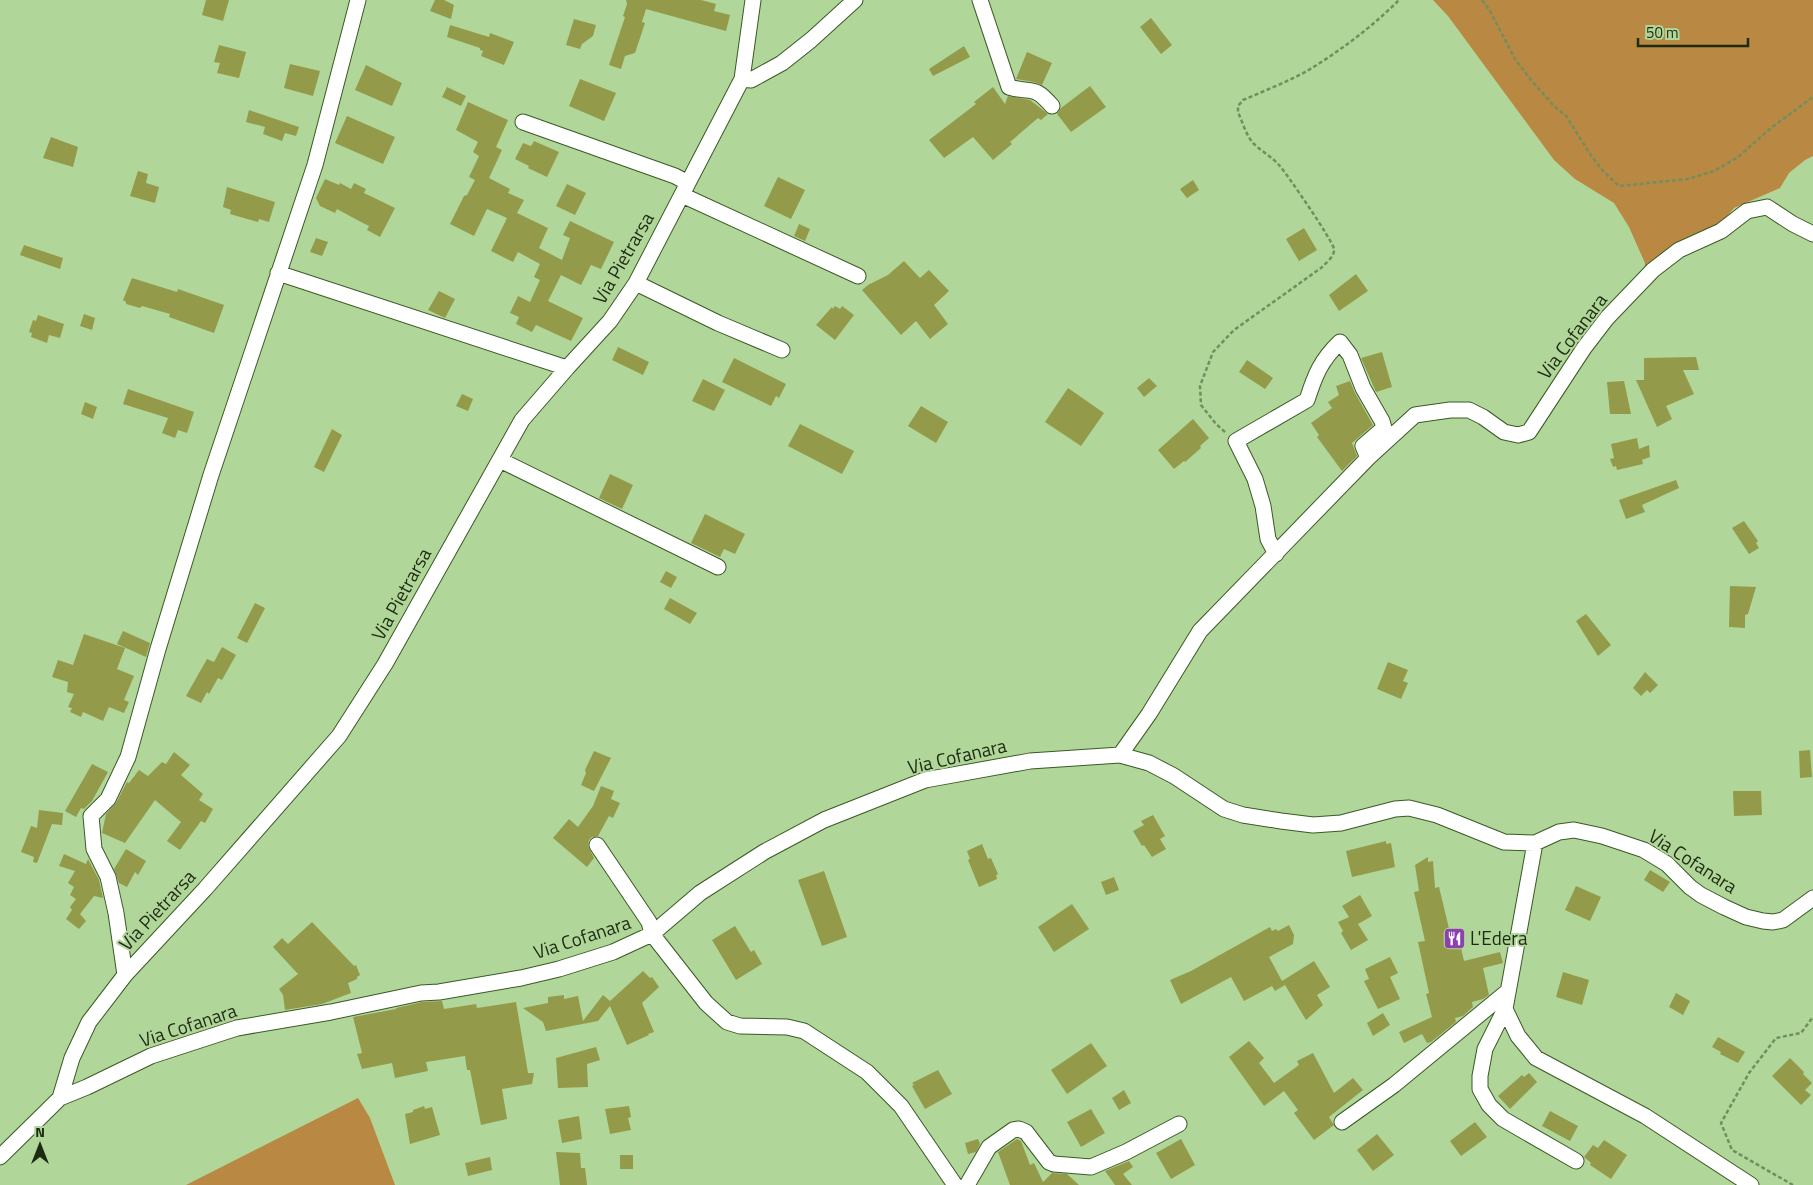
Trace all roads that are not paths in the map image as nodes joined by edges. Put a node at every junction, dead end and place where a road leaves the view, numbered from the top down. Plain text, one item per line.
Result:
1 (358, 0) edge
2 (753, 0) edge
3 (855, 0) edge
4 (980, 0) edge
5 (742, 80) junction
6 (1052, 106) dead end
7 (523, 122) dead end
8 (685, 189) junction
9 (1813, 234) edge
10 (278, 273) junction
11 (858, 276) dead end
12 (636, 283) junction
13 (782, 350) dead end
14 (567, 368) junction
15 (1368, 458) junction
16 (500, 460) junction
17 (1276, 554) junction
18 (718, 567) dead end
19 (1120, 755) junction
20 (1535, 842) junction
21 (598, 845) dead end
22 (1813, 898) edge
23 (652, 934) junction
24 (125, 975) junction
25 (1508, 991) junction
26 (1504, 1009) junction
27 (60, 1098) junction
28 (1342, 1122) dead end
29 (1178, 1124) dead end
30 (0, 1157) edge
31 (1576, 1161) dead end
32 (956, 1185) edge
33 (966, 1185) edge
34 (1751, 1185) edge

1 - 10 street
2 - 5 street, Via Pietrarsa
3 - 5 street
4 - 6 street
5 - 8 street, Via Pietrarsa
7 - 8 street
8 - 11 street
8 - 12 street, Via Pietrarsa
9 - 15 street, Via Cofanara
10 - 14 street
10 - 24 street
12 - 13 street
12 - 14 street, Via Pietrarsa
14 - 16 street, Via Pietrarsa
15 - 17 street, Via Cofanara
15 - 17 street
16 - 18 street
16 - 24 street, Via Pietrarsa
17 - 19 street, Via Cofanara
19 - 20 street, Via Cofanara
19 - 23 street, Via Cofanara
20 - 22 street, Via Cofanara
20 - 25 street
21 - 23 street
23 - 27 street, Via Cofanara
23 - 32 street
24 - 27 street, Via Pietrarsa
25 - 26 street
25 - 28 street
26 - 31 street
26 - 34 street
27 - 30 street, Via Pietrarsa
29 - 33 street

